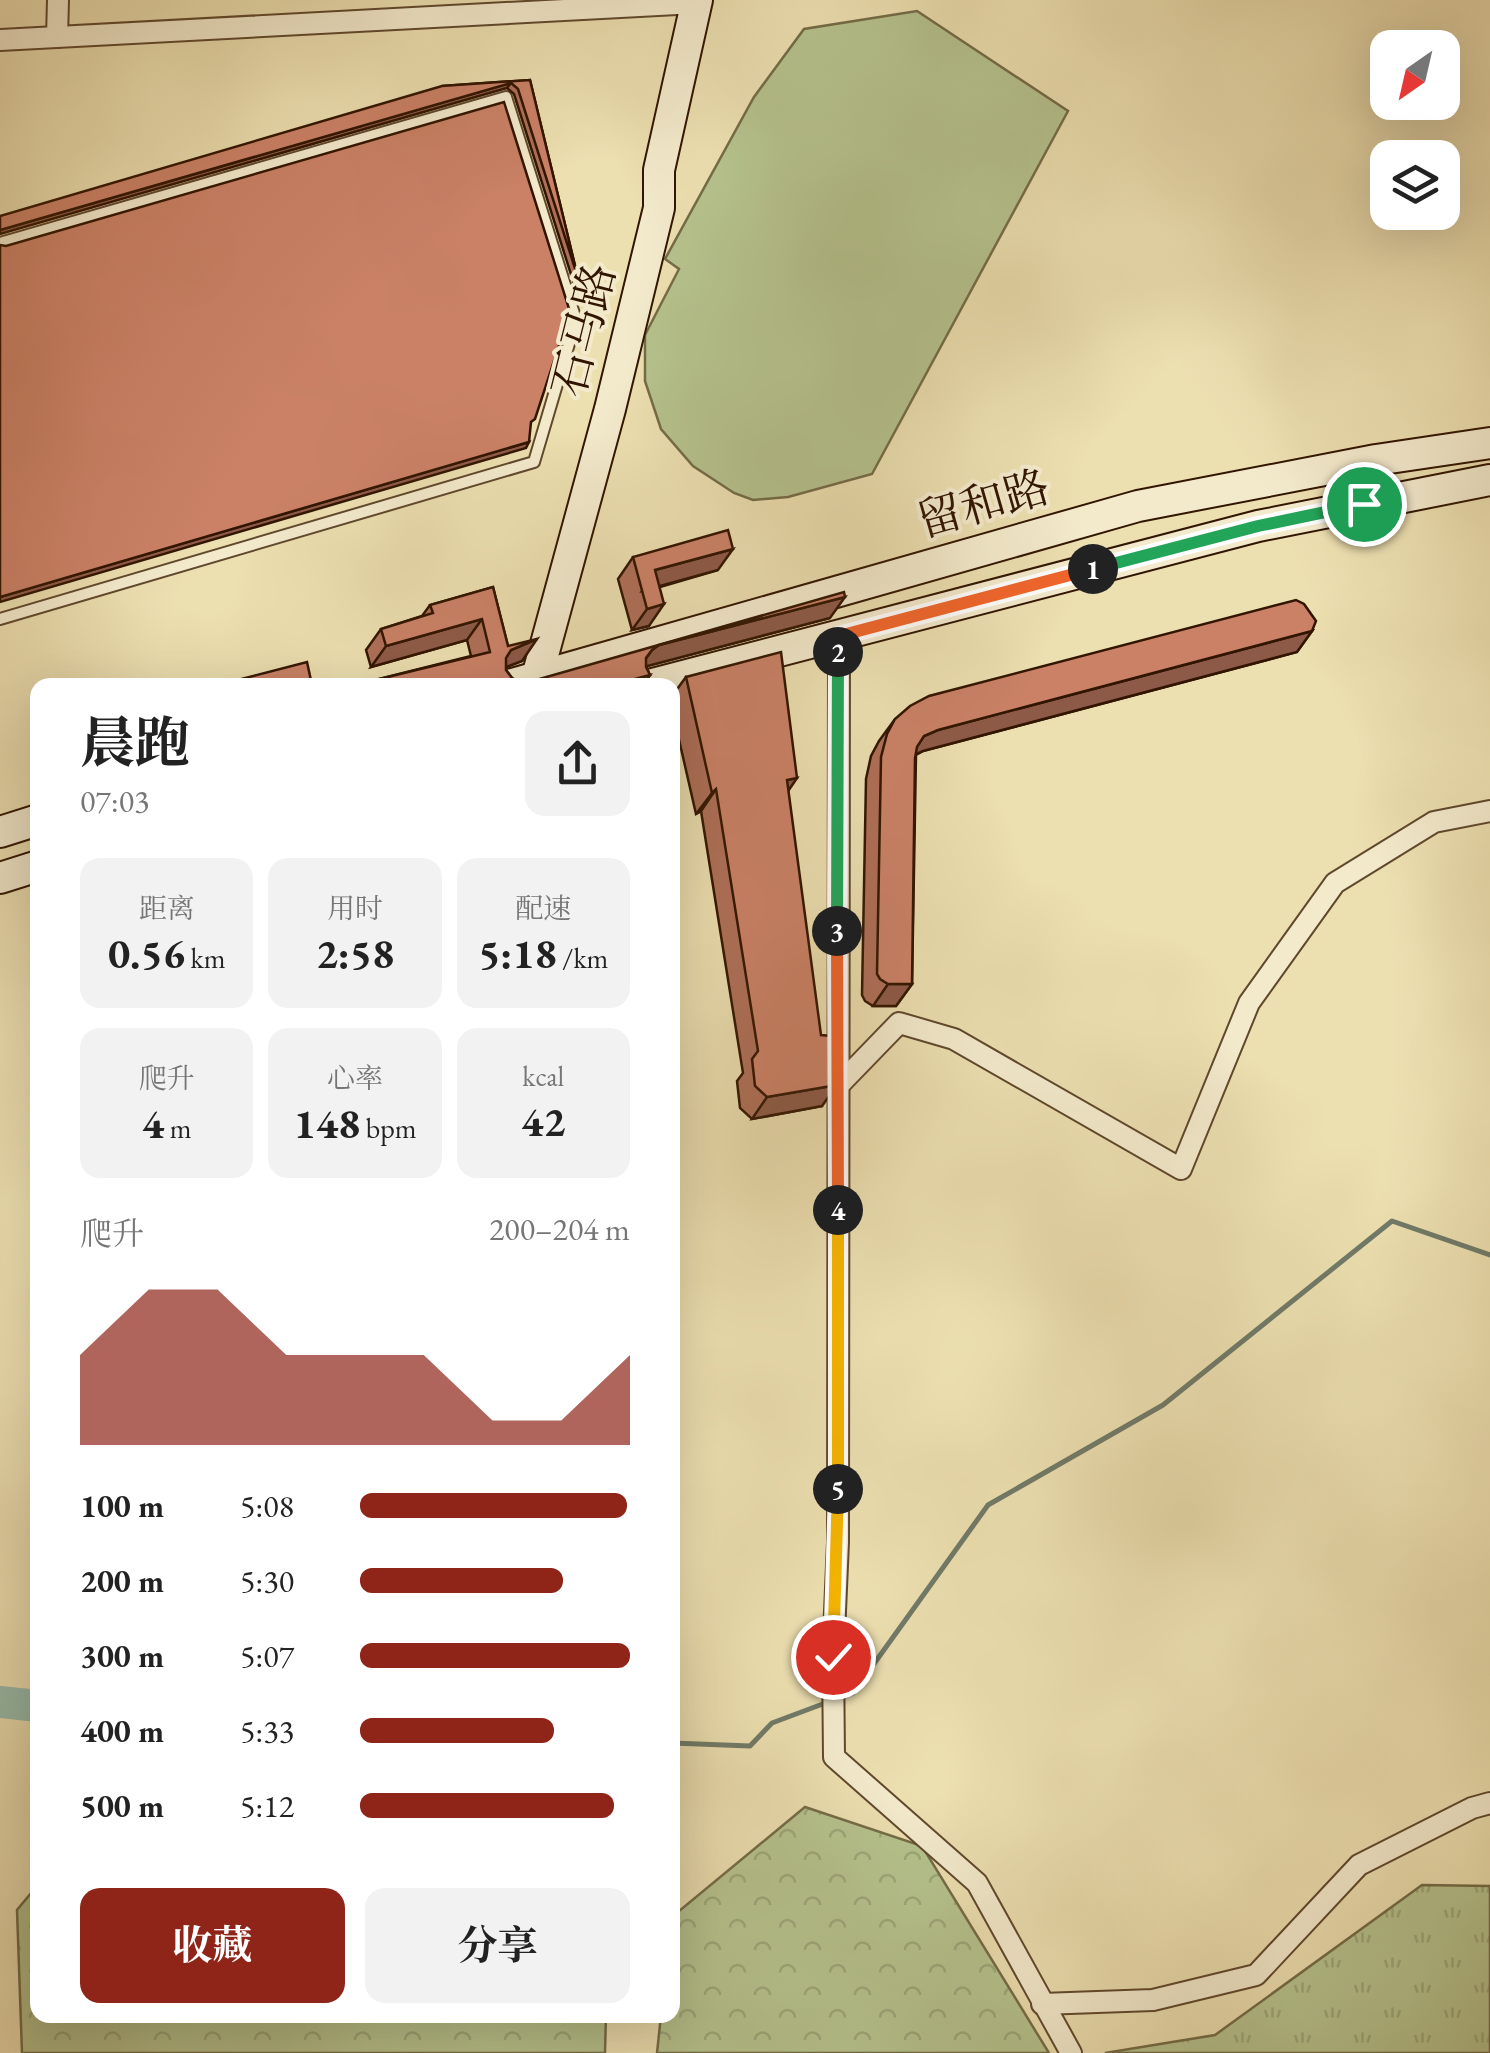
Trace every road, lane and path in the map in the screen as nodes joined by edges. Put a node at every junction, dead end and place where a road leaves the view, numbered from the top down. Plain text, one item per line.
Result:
1 (58, 0) edge
2 (696, 1) edge
3 (480, 7) edge
4 (58, 36) junction
5 (0, 40) edge
6 (0, 243) edge
7 (1490, 443) edge
8 (1490, 480) edge
9 (0, 620) edge
10 (839, 636) junction
11 (524, 678) edge
12 (534, 678) edge
13 (676, 678) edge
14 (1490, 811) edge
15 (30, 823) edge
16 (0, 832) edge
17 (30, 869) edge
18 (0, 878) edge
19 (838, 1087) junction
20 (1490, 1804) edge
21 (1042, 2004) junction
22 (1071, 2053) edge

1 - 4 street
2 - 3 street
2 - 11 main road, 石马路
3 - 4 street
4 - 5 street
6 - 9 lane
7 - 12 main road, 留和路
8 - 10 main road, 留和路
10 - 13 main road, 留和路
10 - 19 street
14 - 19 street
15 - 16 main road
17 - 18 main road
19 - 21 street
20 - 21 street
21 - 22 street

